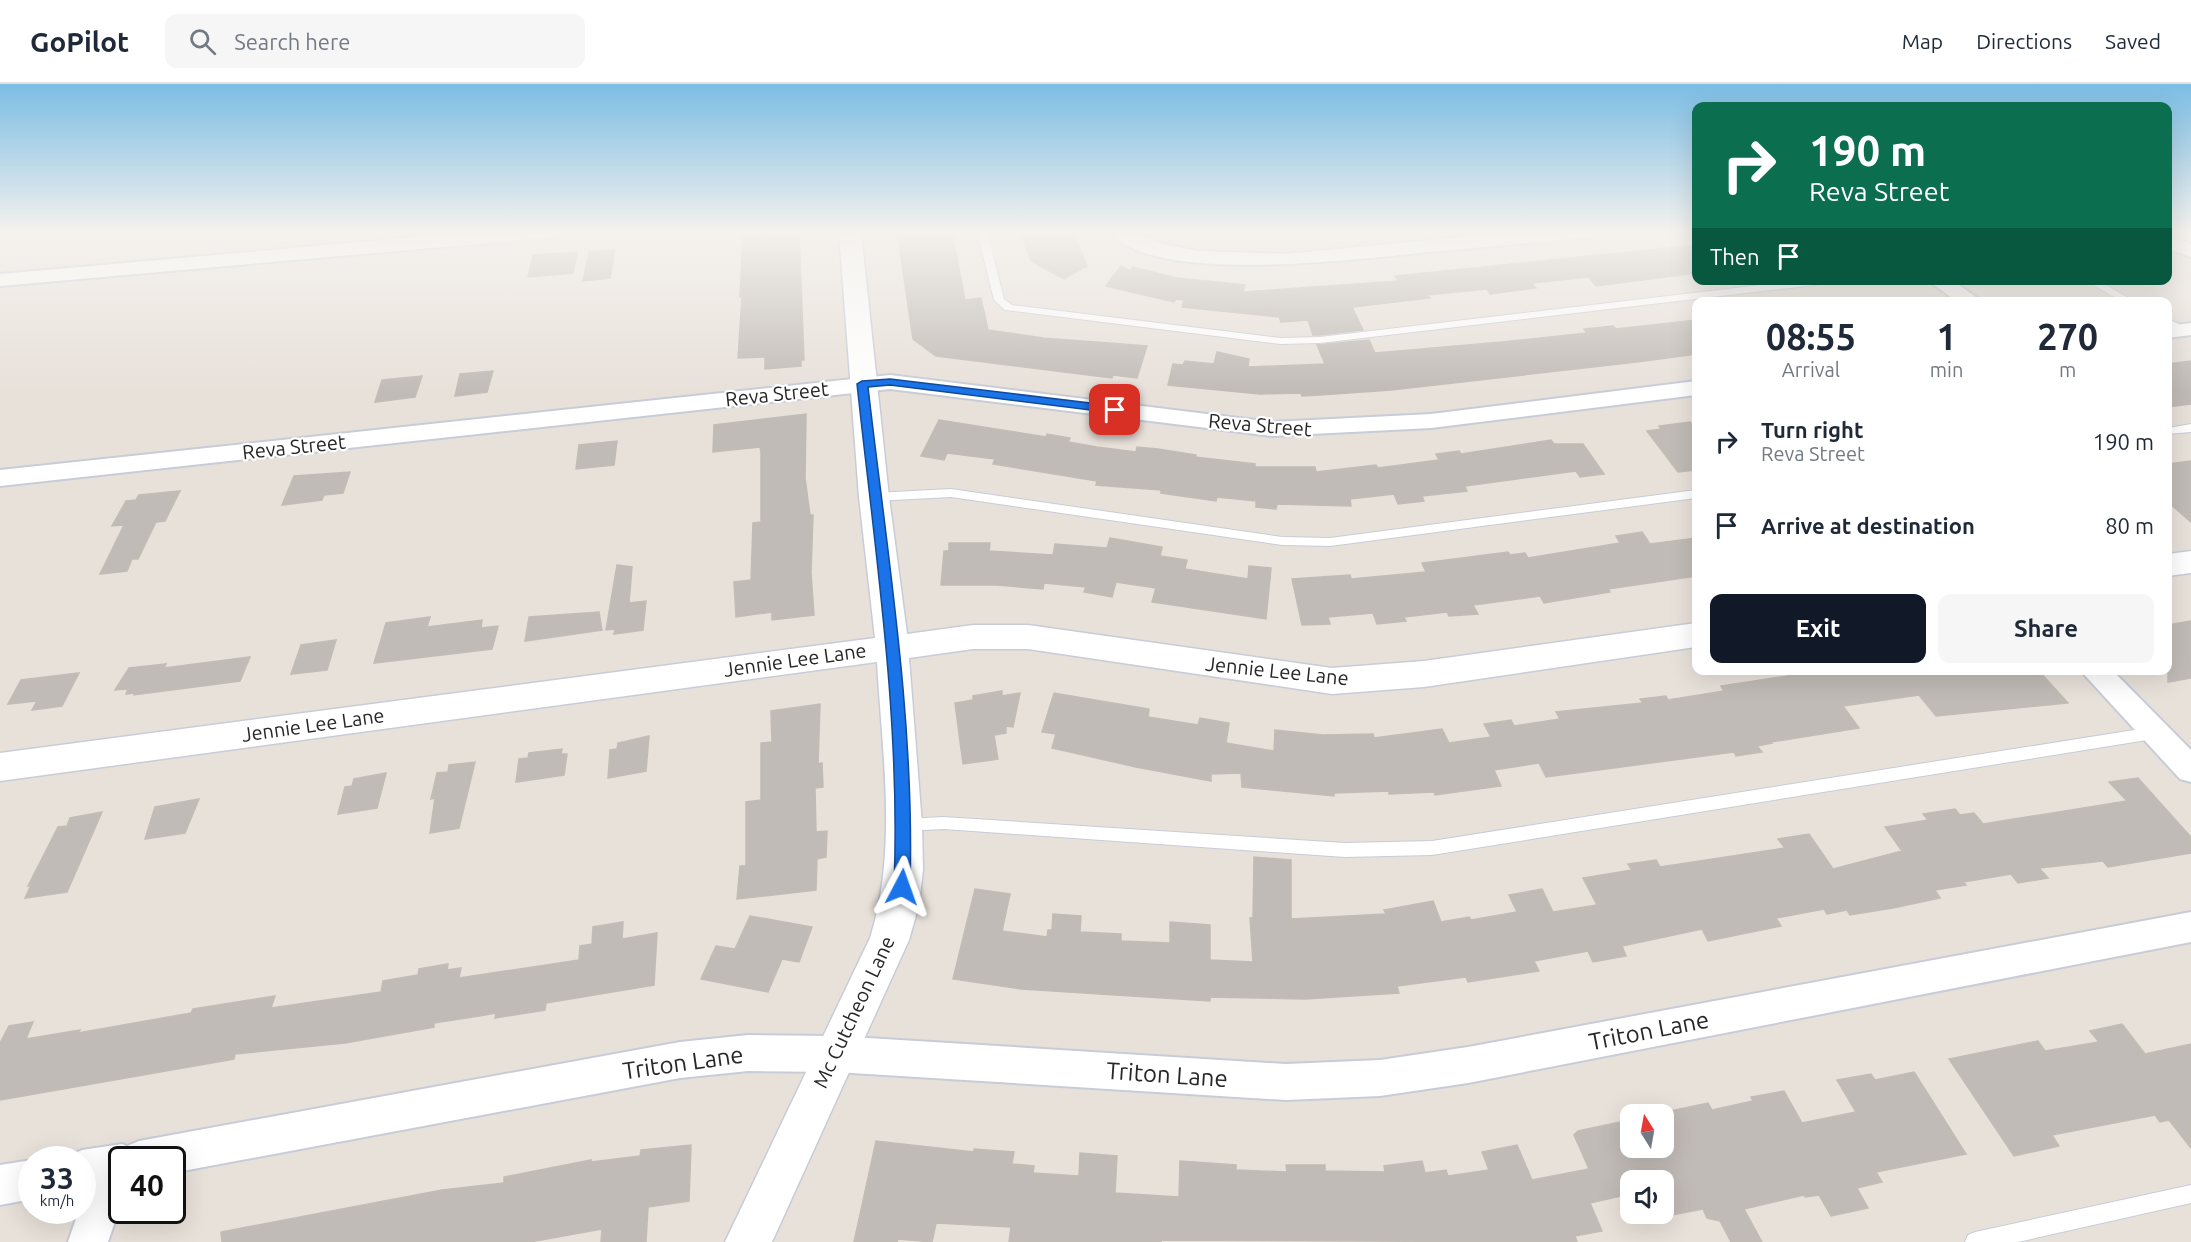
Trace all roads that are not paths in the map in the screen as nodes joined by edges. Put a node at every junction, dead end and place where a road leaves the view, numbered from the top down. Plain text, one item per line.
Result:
1 (854, 285) edge
2 (995, 285) edge
3 (1789, 285) edge
4 (1945, 285) edge
5 (2099, 285) edge
6 (1965, 297) edge
7 (2121, 297) edge
8 (862, 384) junction
9 (1692, 388) edge
10 (2191, 428) edge
11 (2172, 430) edge
12 (0, 478) edge
13 (1692, 495) edge
14 (874, 497) junction
15 (2191, 562) edge
16 (2172, 565) edge
17 (1692, 636) edge
18 (892, 647) junction
19 (2099, 675) edge
20 (2153, 733) junction
21 (0, 767) edge
22 (2191, 770) edge
23 (904, 825) junction
24 (2191, 927) edge
25 (835, 1054) junction
26 (186, 1151) edge
27 (18, 1182) edge
28 (108, 1182) edge
29 (0, 1185) edge
30 (2191, 1194) edge
31 (88, 1242) edge
32 (747, 1242) edge
33 (1975, 1242) edge

1 - 8 street, Mc Cutcheon Lane
2 - 3 lane
4 - 6 street
5 - 7 lane
8 - 9 street, Reva Street
8 - 12 street, Reva Street
8 - 14 street, Mc Cutcheon Lane
10 - 11 lane
13 - 14 lane
14 - 18 street, Mc Cutcheon Lane
15 - 16 street
17 - 18 street, Jennie Lee Lane
18 - 21 street, Jennie Lee Lane
18 - 23 street, Mc Cutcheon Lane
19 - 20 street
20 - 22 street
20 - 23 lane
23 - 25 street, Mc Cutcheon Lane
24 - 25 street, Triton Lane
25 - 26 street, Triton Lane
25 - 32 street, Mc Cutcheon Lane
27 - 29 street
28 - 31 street
30 - 33 lane

